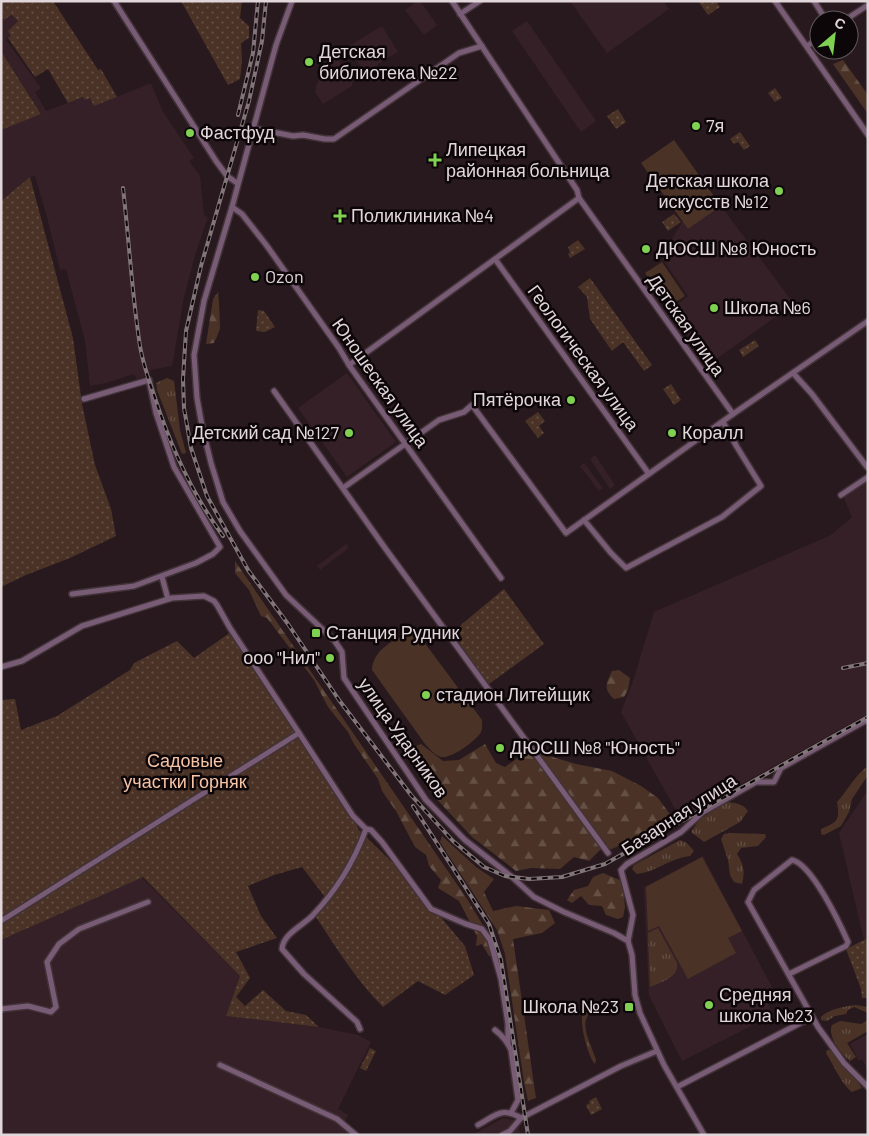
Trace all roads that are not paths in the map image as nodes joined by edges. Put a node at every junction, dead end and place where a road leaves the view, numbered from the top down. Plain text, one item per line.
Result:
1 (114, 1) edge
2 (292, 1) edge
3 (452, 1) edge
4 (480, 1) edge
5 (775, 1) edge
6 (460, 14) junction
7 (482, 46) junction
8 (807, 46) joint
9 (252, 128) junction
10 (868, 135) edge
11 (238, 184) junction
12 (579, 198) junction
13 (232, 207) junction
14 (496, 259) junction
15 (868, 321) edge
16 (349, 366) junction
17 (793, 373) junction
18 (274, 391) dead end
19 (84, 399) dead end
20 (733, 414) junction
21 (723, 422) junction
22 (405, 444) junction
23 (867, 467) edge
24 (649, 474) junction
25 (868, 478) edge
26 (343, 488) junction
27 (841, 496) dead end
28 (584, 520) junction
29 (162, 577) junction
30 (501, 578) dead end
31 (72, 594) dead end
32 (168, 599) junction
33 (1, 667) edge
34 (865, 721) dead end
35 (299, 733) junction
36 (366, 828) junction
37 (608, 853) dead end
38 (148, 902) dead end
39 (1, 921) edge
40 (628, 941) junction
41 (790, 974) junction
42 (1, 1009) edge
43 (812, 1017) junction
44 (360, 1029) dead end
45 (494, 1030) dead end
46 (508, 1043) junction
47 (657, 1050) junction
48 (220, 1065) dead end
49 (677, 1087) junction
50 (868, 1087) edge
51 (511, 1113) junction
52 (521, 1118) junction
53 (478, 1125) dead end
54 (356, 1135) edge
55 (502, 1135) edge
56 (704, 1135) edge

1 - 11 street
2 - 9 street
3 - 6 street, Детская улица
4 - 6 street
5 - 8 street
6 - 7 street, Детская улица
7 - 9 street
7 - 12 street, Детская улица
8 - 10 street
9 - 11 street
11 - 13 street
12 - 14 street
12 - 20 street, Детская улица
13 - 16 street, Юношеская улица
13 - 40 street, улица Ударников
14 - 16 street
14 - 24 street, Геологическая улица
15 - 17 street
16 - 22 street, Юношеская улица
17 - 20 street
17 - 23 street
18 - 26 street
19 - 29 street
20 - 21 street
21 - 24 street
21 - 28 street
22 - 26 street
22 - 28 street
22 - 30 street, Юношеская улица
24 - 28 street
25 - 27 street
26 - 37 street
29 - 31 street
29 - 32 street
32 - 33 street
32 - 35 street
34 - 40 street, Базарная улица
35 - 36 street
35 - 39 street
36 - 44 street
36 - 46 street
38 - 42 street
40 - 47 street
41 - 41 street
41 - 43 street
43 - 49 street
43 - 50 street
45 - 46 street
46 - 51 street
47 - 49 street
47 - 52 street
48 - 54 street
49 - 56 street
51 - 52 street
51 - 53 street
52 - 55 street

